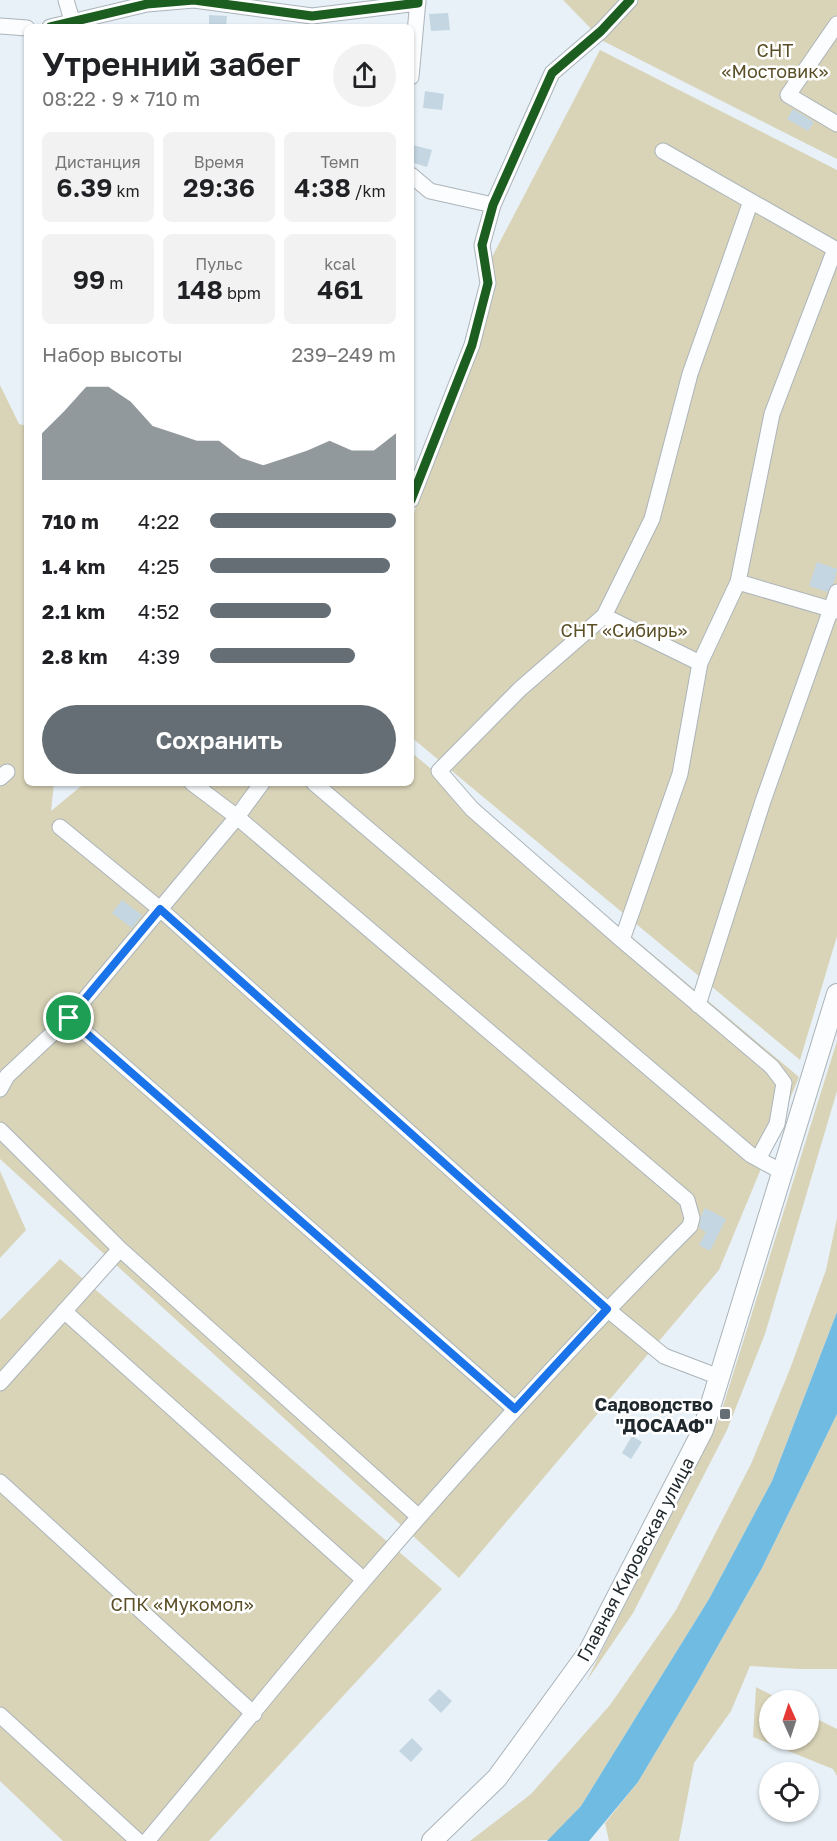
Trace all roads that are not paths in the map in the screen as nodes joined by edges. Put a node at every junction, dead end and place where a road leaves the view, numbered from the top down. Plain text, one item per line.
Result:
1 (66, 0) edge
2 (630, 0) edge
3 (418, 1) edge
4 (312, 21) edge
5 (73, 24) edge
6 (837, 24) edge
7 (0, 26) edge
8 (24, 28) edge
9 (414, 44) edge
10 (837, 124) edge
11 (663, 152) dead end
12 (414, 177) edge
13 (751, 201) junction
14 (493, 205) junction
15 (414, 492) edge
16 (738, 582) junction
17 (837, 592) edge
18 (834, 610) edge
19 (604, 616) junction
20 (700, 663) junction
21 (196, 786) edge
22 (260, 786) edge
23 (318, 786) edge
24 (237, 817) junction
25 (60, 827) dead end
26 (160, 909) junction
27 (622, 940) junction
28 (837, 994) edge
29 (698, 1005) junction
30 (69, 1018) junction
31 (0, 1089) edge
32 (0, 1130) edge
33 (759, 1159) junction
34 (782, 1172) junction
35 (120, 1249) junction
36 (607, 1309) junction
37 (64, 1311) junction
38 (719, 1377) junction
39 (0, 1383) edge
40 (515, 1409) junction
41 (0, 1482) edge
42 (419, 1517) junction
43 (364, 1580) junction
44 (254, 1714) junction
45 (0, 1715) edge
46 (138, 1841) edge
47 (147, 1841) edge
48 (432, 1841) edge

1 - 5 street
2 - 14 street
3 - 4 street
3 - 9 street
4 - 5 street
6 - 10 street
7 - 8 street
11 - 13 street
12 - 14 street
13 - 16 street
13 - 19 street
14 - 15 street
16 - 18 street
16 - 20 street
17 - 18 street
18 - 29 street
19 - 20 street
19 - 27 street
20 - 27 street
21 - 24 street
22 - 24 street
23 - 33 street
24 - 26 street
24 - 36 street
25 - 26 street
26 - 30 street
26 - 36 street
27 - 29 street
28 - 34 main road, Главная Кировская улица
29 - 33 street
30 - 31 street
30 - 40 street
32 - 35 street
33 - 34 street
34 - 38 main road, Главная Кировская улица
35 - 37 street
35 - 42 street
36 - 38 street
36 - 40 street
37 - 39 street
37 - 43 street
38 - 48 main road, Главная Кировская улица
40 - 42 street
41 - 44 street
42 - 43 street
43 - 44 street
44 - 47 street
45 - 46 street

